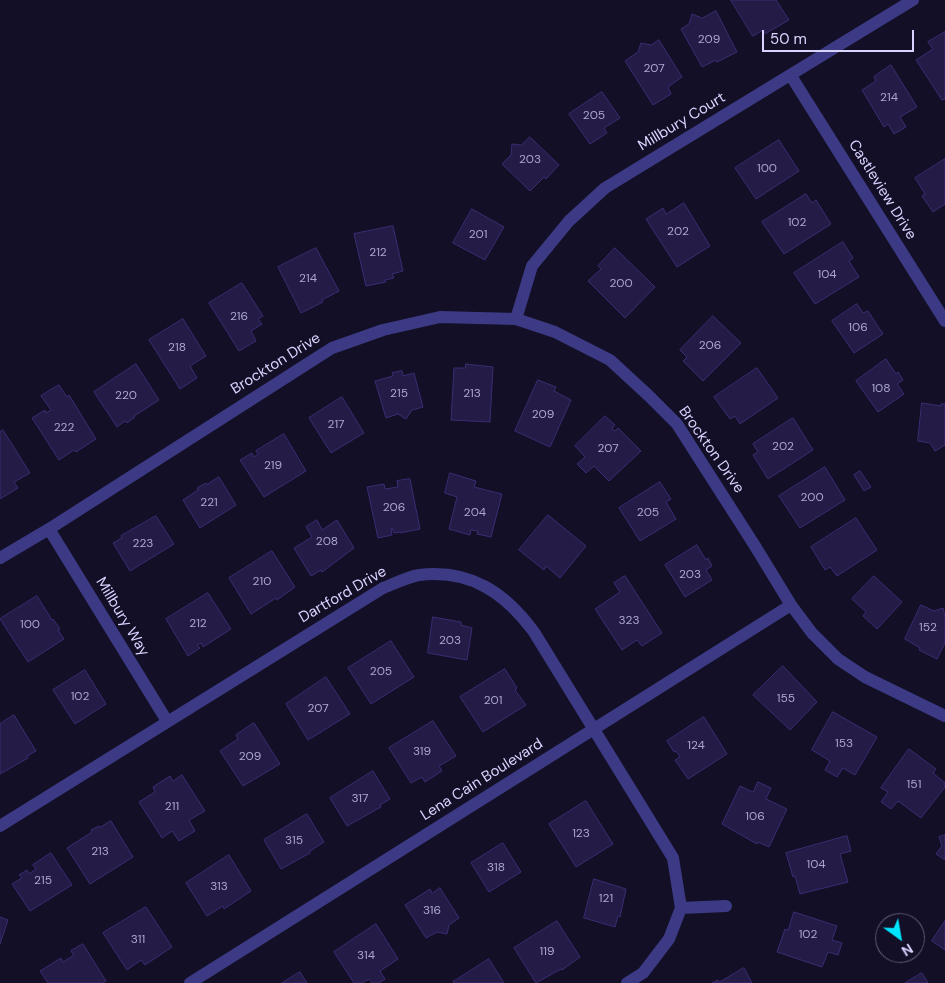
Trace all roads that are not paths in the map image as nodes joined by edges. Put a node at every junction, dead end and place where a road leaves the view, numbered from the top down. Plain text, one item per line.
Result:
1 (913, 0) edge
2 (790, 76) junction
3 (516, 318) junction
4 (945, 321) edge
5 (49, 529) junction
6 (0, 558) edge
7 (791, 605) junction
8 (945, 716) edge
9 (167, 722) junction
10 (594, 728) junction
11 (0, 826) edge
12 (726, 906) dead end
13 (681, 908) junction
14 (190, 983) edge
15 (627, 983) edge

1 - 2 street, Millbury Court
2 - 3 street, Millbury Court
2 - 4 street, Castleview Drive
3 - 5 street, Brockton Drive
3 - 7 street, Brockton Drive
5 - 6 street, Brockton Drive
5 - 9 street, Millbury Way
7 - 8 street, Brockton Drive
7 - 10 street, Lena Cain Boulevard
9 - 10 street, Dartford Drive
9 - 11 street, Dartford Drive
10 - 13 street, Dartford Drive
10 - 14 street, Lena Cain Boulevard
12 - 13 street
13 - 15 street

